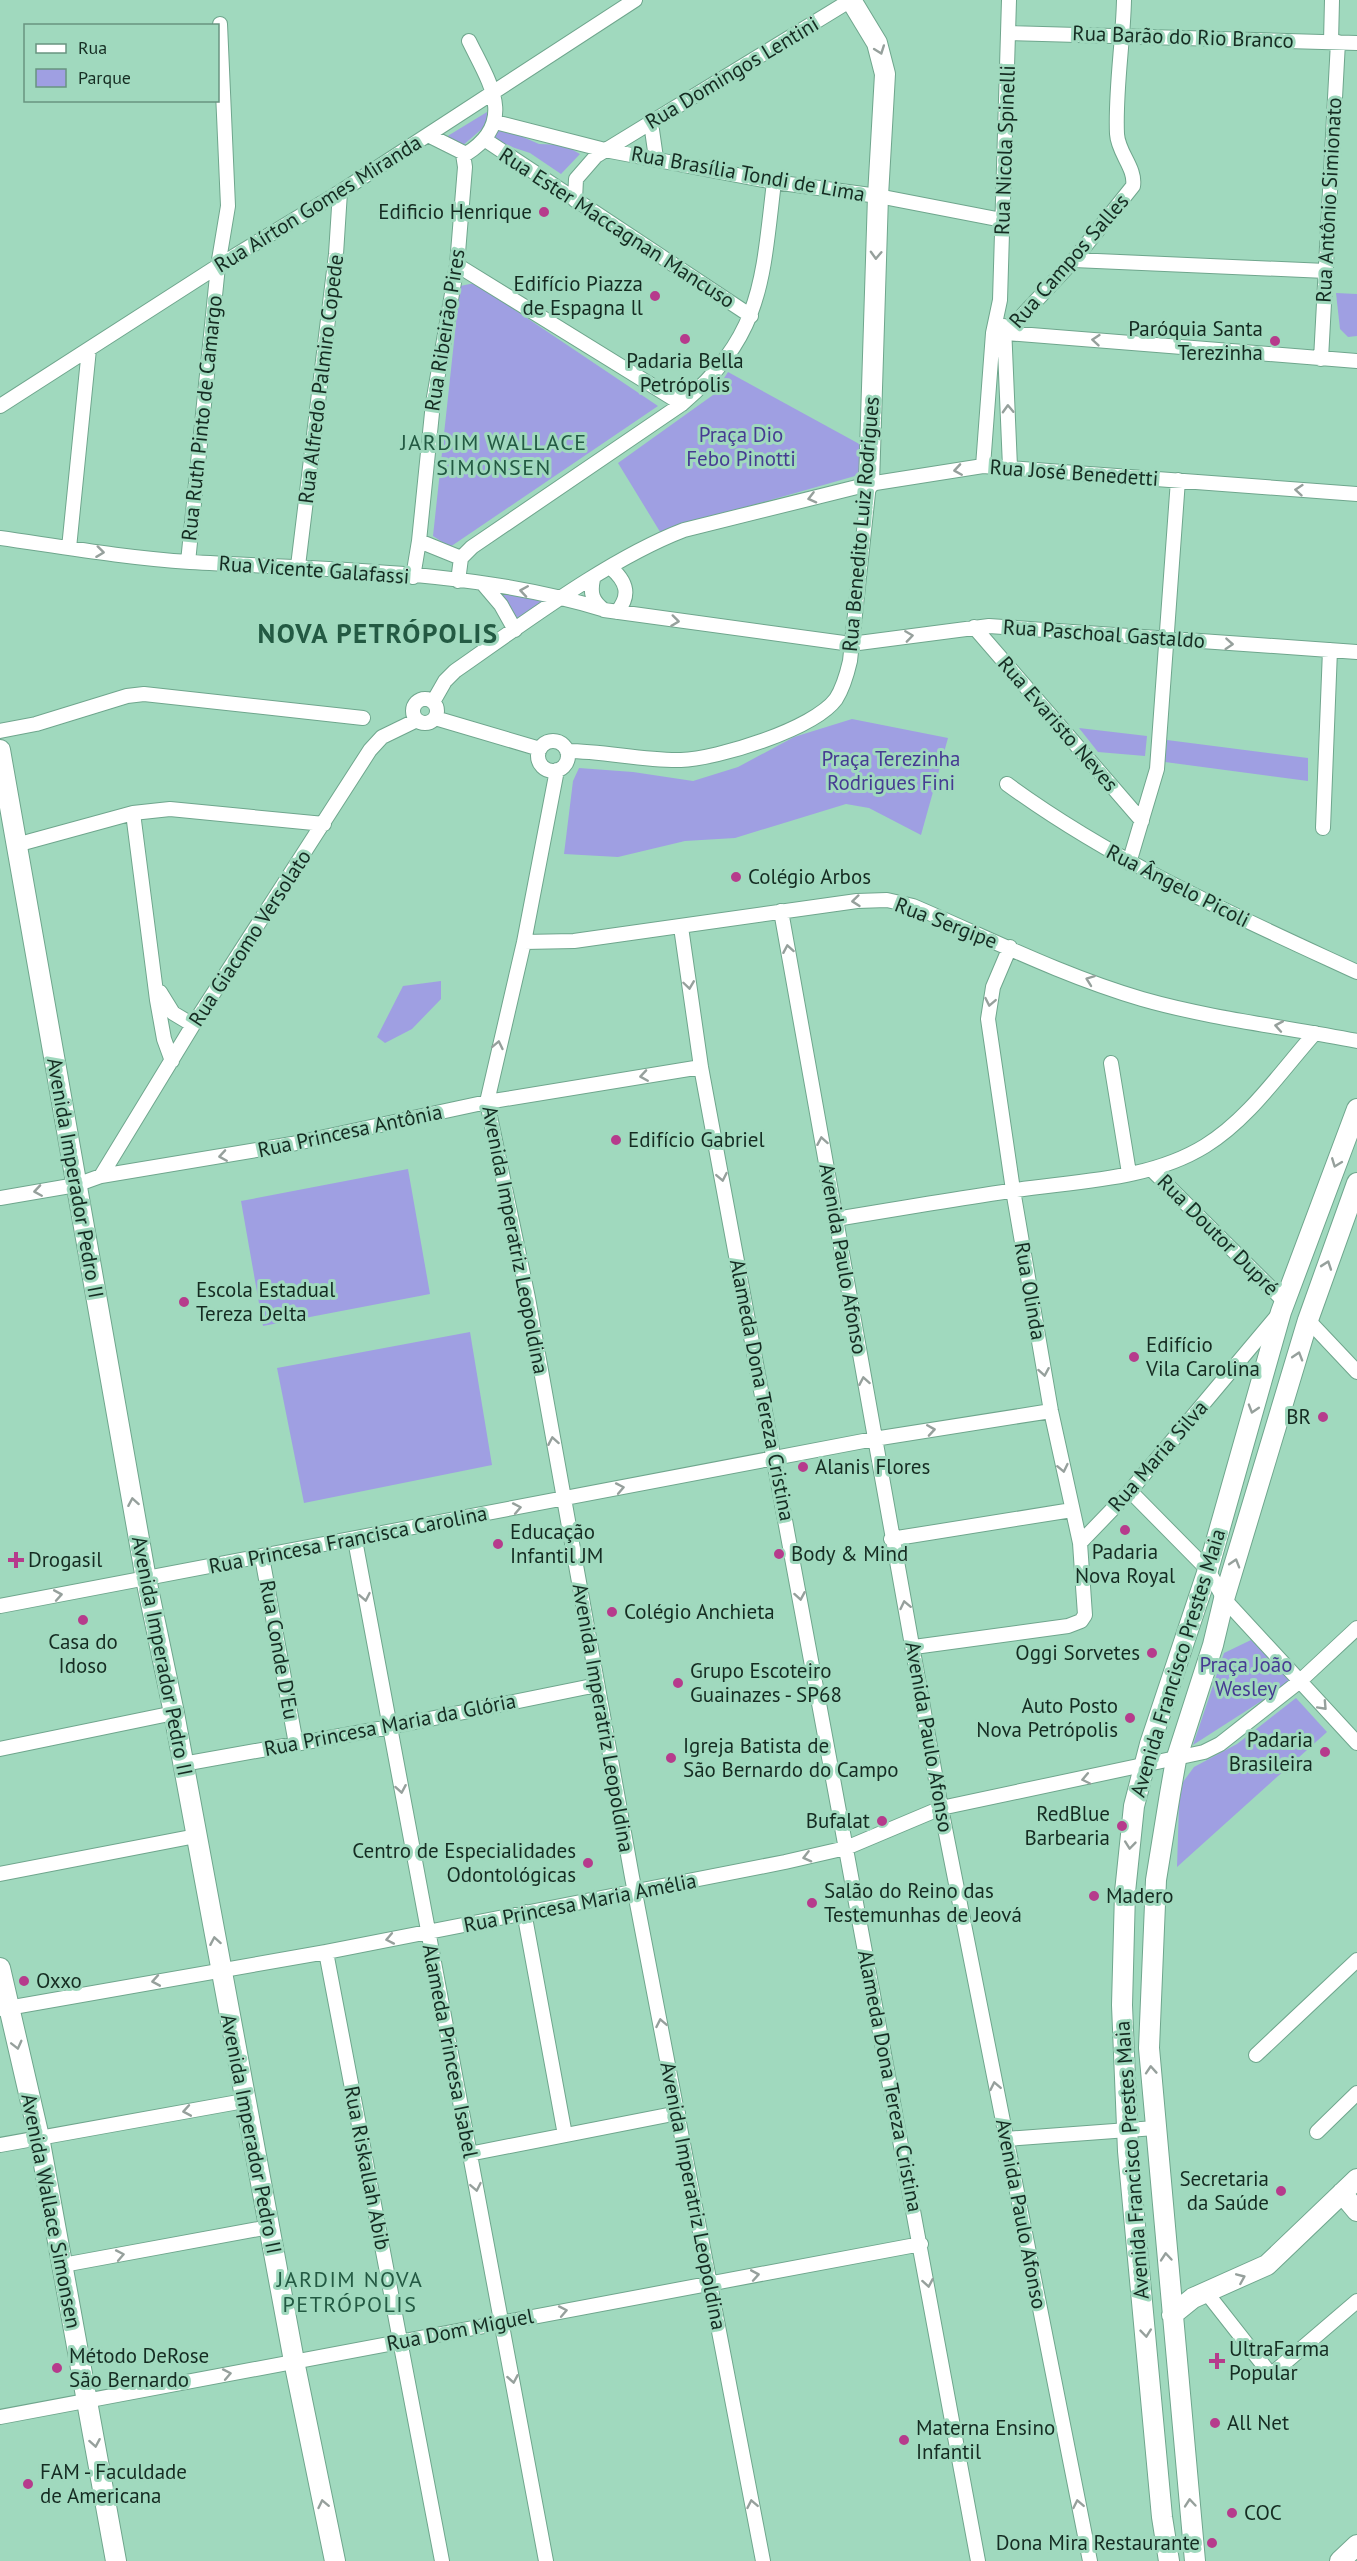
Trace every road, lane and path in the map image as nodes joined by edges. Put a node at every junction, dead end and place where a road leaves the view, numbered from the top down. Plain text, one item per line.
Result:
1 (634, 0) edge
2 (851, 0) edge
3 (1009, 0) edge
4 (1124, 0) edge
5 (1332, 0) edge
6 (220, 24) dead end
7 (1010, 33) junction
8 (1124, 35) junction
9 (469, 41) dead end
10 (1334, 42) junction
11 (1357, 43) edge
12 (493, 91) junction
13 (495, 122) junction
14 (651, 123) junction
15 (428, 135) junction
16 (483, 139) junction
17 (605, 150) junction
18 (463, 154) junction
19 (656, 158) junction
20 (774, 182) junction
21 (340, 192) junction
22 (878, 196) junction
23 (575, 200) junction
24 (1002, 220) junction
25 (1074, 260) junction
26 (457, 265) junction
27 (218, 266) junction
28 (1326, 271) junction
29 (751, 316) junction
30 (999, 333) junction
31 (88, 349) junction
32 (1321, 359) junction
33 (1356, 361) edge
34 (682, 404) junction
35 (0, 406) edge
36 (983, 466) junction
37 (1010, 467) junction
38 (1179, 480) junction
39 (869, 484) junction
40 (1357, 494) edge
41 (0, 538) edge
42 (419, 541) junction
43 (69, 548) junction
44 (461, 558) junction
45 (188, 562) junction
46 (298, 566) junction
47 (611, 568) junction
48 (413, 577) junction
49 (593, 579) junction
50 (458, 581) junction
51 (484, 585) junction
52 (564, 598) junction
53 (611, 611) junction
54 (974, 627) junction
55 (515, 630) junction
56 (1165, 639) junction
57 (851, 644) junction
58 (1330, 650) junction
59 (1357, 652) edge
60 (433, 702) junction
61 (363, 718) dead end
62 (435, 718) junction
63 (417, 720) junction
64 (0, 731) edge
65 (540, 749) junction
66 (0, 750) edge
67 (567, 750) junction
68 (557, 770) junction
69 (1007, 784) dead end
70 (133, 813) junction
71 (1142, 821) junction
72 (324, 824) junction
73 (1323, 828) dead end
74 (16, 845) junction
75 (1129, 863) junction
76 (781, 911) junction
77 (681, 927) junction
78 (524, 942) junction
79 (1010, 947) junction
80 (1357, 972) edge
81 (154, 978) junction
82 (193, 1025) junction
83 (1315, 1033) junction
84 (1357, 1041) edge
85 (172, 1061) junction
86 (1111, 1063) dead end
87 (701, 1067) junction
88 (487, 1102) junction
89 (1357, 1109) edge
90 (122, 1143) junction
91 (143, 1169) junction
92 (1151, 1169) junction
93 (1130, 1173) junction
94 (101, 1176) junction
95 (1357, 1183) edge
96 (76, 1185) junction
97 (1013, 1190) junction
98 (0, 1198) edge
99 (837, 1219) junction
100 (1283, 1307) junction
101 (1308, 1320) junction
102 (1357, 1372) edge
103 (1051, 1411) junction
104 (874, 1439) junction
105 (775, 1459) junction
106 (1130, 1491) junction
107 (563, 1498) junction
108 (1072, 1510) junction
109 (891, 1539) junction
110 (355, 1540) junction
111 (1080, 1543) junction
112 (262, 1557) junction
113 (1208, 1570) junction
114 (146, 1579) junction
115 (1224, 1599) junction
116 (0, 1605) edge
117 (1357, 1628) edge
118 (914, 1647) junction
119 (1300, 1681) junction
120 (597, 1685) junction
121 (174, 1713) junction
122 (390, 1727) junction
123 (1357, 1743) edge
124 (296, 1744) junction
125 (0, 1749) edge
126 (1176, 1760) junction
127 (183, 1764) junction
128 (1143, 1767) junction
129 (941, 1808) junction
130 (196, 1836) junction
131 (846, 1848) junction
132 (0, 1874) edge
133 (637, 1893) junction
134 (524, 1912) junction
135 (427, 1931) junction
136 (326, 1952) junction
137 (1357, 1960) edge
138 (0, 1968) edge
139 (220, 1970) junction
140 (4, 2009) edge
141 (1256, 2055) dead end
142 (1357, 2093) edge
143 (244, 2101) junction
144 (678, 2113) junction
145 (1155, 2128) junction
146 (1127, 2130) junction
147 (1317, 2132) dead end
148 (565, 2135) junction
149 (39, 2137) junction
150 (1006, 2139) junction
151 (0, 2145) edge
152 (469, 2154) junction
153 (1357, 2179) edge
154 (1342, 2193) junction
155 (1357, 2211) edge
156 (269, 2227) junction
157 (921, 2244) junction
158 (63, 2265) junction
159 (709, 2283) junction
160 (1206, 2292) junction
161 (1357, 2301) edge
162 (1172, 2315) junction
163 (503, 2322) junction
164 (400, 2342) junction
165 (294, 2361) junction
166 (87, 2402) junction
167 (0, 2417) edge
168 (1357, 2544) edge
169 (116, 2561) edge
170 (335, 2561) edge
171 (442, 2561) edge
172 (546, 2561) edge
173 (763, 2561) edge
174 (978, 2561) edge
175 (1090, 2561) edge
176 (1169, 2561) edge
177 (1195, 2561) edge
178 (1340, 2561) edge

1 - 12 street, Rua Aírton Gomes Miranda
2 - 14 street, Rua Domingos Lentini
2 -> 22 street, Rua Benedito Luiz Rodrigues
3 - 7 street, Rua Nicola Spinelli
4 - 8 street, Rua Campos Salles
5 - 10 street, Rua Antônio Simionato
6 - 27 street, Rua Ruth Pinto de Camargo
7 - 8 street, Rua Barão do Rio Branco
7 - 24 street, Rua Nicola Spinelli
8 - 10 street, Rua Barão do Rio Branco
8 - 25 street, Rua Campos Salles
9 - 12 street
10 - 11 street, Rua Barão do Rio Branco
10 - 28 street, Rua Antônio Simionato
12 - 13 street
12 - 15 street, Rua Aírton Gomes Miranda
13 - 16 street
13 - 17 street, Rua Brasília Tondi de Lima
14 - 17 street, Rua Domingos Lentini
14 - 19 street
15 - 18 street
15 - 21 street, Rua Aírton Gomes Miranda
16 - 18 street
16 - 23 street, Rua Ester Maccagnan Mancuso
17 - 19 street, Rua Brasília Tondi de Lima
17 - 23 street, Rua Domingos Lentini
18 - 26 street, Rua Ribeirão Pires
19 - 20 street, Rua Brasília Tondi de Lima
20 - 22 street, Rua Brasília Tondi de Lima
20 - 29 street
21 - 27 street, Rua Aírton Gomes Miranda
21 - 46 street, Rua Alfredo Palmiro Copede
22 - 24 street, Rua Brasília Tondi de Lima
22 -> 39 street, Rua Benedito Luiz Rodrigues
23 - 29 street, Rua Ester Maccagnan Mancuso
24 - 30 street, Rua Nicola Spinelli
25 - 28 street
25 - 30 street, Rua Campos Salles
26 - 34 street
26 - 42 street, Rua Ribeirão Pires
27 - 31 street, Rua Aírton Gomes Miranda
27 - 45 street, Rua Ruth Pinto de Camargo
28 - 32 street, Rua Antônio Simionato
29 - 34 street
32 -> 30 street
30 - 36 street, Rua Nicola Spinelli
37 -> 30 street, Rua Nicola Spinelli
31 - 35 street, Rua Aírton Gomes Miranda
31 - 43 street
32 - 33 street
34 - 44 street
36 - 37 street, Rua José Benedetti
36 -> 39 street, Rua José Benedetti
37 - 38 street, Rua José Benedetti
40 -> 38 street, Rua José Benedetti
38 - 56 street
39 -> 47 street, Rua José Benedetti
39 - 57 street, Rua Benedito Luiz Rodrigues
41 - 43 street, Rua Vicente Galafassi
42 - 44 street
42 - 48 street, Rua Ribeirão Pires
43 -> 45 street, Rua Vicente Galafassi
44 - 50 street
45 - 46 street, Rua Vicente Galafassi
46 - 48 street, Rua Vicente Galafassi
47 - 49 street, Rua José Benedetti
47 - 53 street
48 - 50 street, Rua Vicente Galafassi
49 - 52 street, Rua José Benedetti
49 - 53 street
50 - 51 street, Rua Vicente Galafassi
52 -> 51 street, Rua Vicente Galafassi
51 - 55 street
52 - 53 street, Rua Vicente Galafassi
52 - 55 street
53 -> 57 street, Rua Vicente Galafassi
54 - 56 street, Rua Paschoal Gastaldo
57 -> 54 street, Rua Paschoal Gastaldo
54 - 71 street, Rua Evaristo Neves
55 - 60 street
56 -> 58 street, Rua Paschoal Gastaldo
56 - 71 street
57 - 67 street, Rua Benedito Luiz Rodrigues
58 - 59 street, Rua Paschoal Gastaldo
58 - 73 street
60 - 62 street
60 - 63 street
61 - 64 street
62 - 63 street
62 - 65 street
63 - 72 street, Rua Giacomo Versolato
65 - 67 street
65 - 68 street
66 - 74 street, Avenida Imperador Pedro II
67 - 68 street
68 - 78 street, Avenida Imperatriz Leopoldina
69 - 75 street, Rua Ângelo Picoli
70 - 72 street
70 - 74 street
70 - 81 street
71 - 75 street
72 - 82 street, Rua Giacomo Versolato
74 - 96 street, Avenida Imperador Pedro II
75 - 80 street, Rua Ângelo Picoli
76 - 77 street, Rua Sergipe
79 -> 76 street, Rua Sergipe
99 -> 76 street, Avenida Paulo Afonso
77 - 78 street, Rua Sergipe
77 -> 87 street, Alameda Dona Tereza Cristina
88 -> 78 street, Avenida Imperatriz Leopoldina
83 -> 79 street, Rua Sergipe
79 -> 97 street, Rua Olinda
81 - 82 street
81 - 85 street
82 - 85 street, Rua Giacomo Versolato
83 - 84 street, Rua Sergipe
83 - 92 street
85 - 90 street, Rua Giacomo Versolato
86 - 93 street
87 -> 88 street, Rua Princesa Antônia
87 -> 105 street, Alameda Dona Tereza Cristina
88 -> 91 street, Rua Princesa Antônia
107 -> 88 street, Avenida Imperatriz Leopoldina
89 -> 100 street, Avenida Francisco Prestes Maia
90 - 91 street
90 - 94 street, Rua Giacomo Versolato
91 - 94 street, Rua Princesa Antônia
92 - 93 street
92 - 100 street, Rua Doutor Dupré
93 - 97 street
94 - 96 street, Rua Princesa Antônia
101 -> 95 street, Avenida Francisco Prestes Maia
96 -> 98 street, Rua Princesa Antônia
114 -> 96 street, Avenida Imperador Pedro II
97 - 99 street
97 -> 103 street, Rua Olinda
104 -> 99 street, Avenida Paulo Afonso
100 - 106 street, Rua Maria Silva
100 -> 113 street, Avenida Francisco Prestes Maia
101 - 102 street
115 -> 101 street, Avenida Francisco Prestes Maia
104 -> 103 street, Rua Princesa Francisca Carolina
103 -> 108 street, Rua Olinda
104 - 105 street, Rua Princesa Francisca Carolina
104 - 109 street, Avenida Paulo Afonso
107 -> 105 street, Rua Princesa Francisca Carolina
105 -> 131 street, Alameda Dona Tereza Cristina
106 - 111 street, Rua Maria Silva
106 - 113 street
110 -> 107 street, Rua Princesa Francisca Carolina
107 - 120 street, Avenida Imperatriz Leopoldina
108 - 109 street
108 - 111 street, Rua Olinda
118 -> 109 street, Avenida Paulo Afonso
110 - 112 street, Rua Princesa Francisca Carolina
110 -> 122 street, Alameda Princesa Isabel
111 - 118 street, Rua Olinda
112 - 114 street, Rua Princesa Francisca Carolina
112 - 124 street, Rua Conde D'Eu
113 - 115 street
113 - 128 street, Avenida Francisco Prestes Maia
116 -> 114 street, Rua Princesa Francisca Carolina
114 - 121 street, Avenida Imperador Pedro II
115 - 119 street
115 - 126 street, Avenida Francisco Prestes Maia
117 - 119 street, Rua Princesa Maria Amélia
118 - 129 street, Avenida Paulo Afonso
119 -> 123 street
119 - 126 street, Rua Princesa Maria Amélia
120 - 122 street, Rua Princesa Maria da Glória
120 - 133 street, Avenida Imperatriz Leopoldina
121 - 125 street
121 - 127 street, Avenida Imperador Pedro II
122 - 124 street, Rua Princesa Maria da Glória
122 -> 135 street, Alameda Princesa Isabel
124 - 127 street, Rua Princesa Maria da Glória
126 - 128 street, Rua Princesa Maria Amélia
145 -> 126 street, Avenida Francisco Prestes Maia
127 - 130 street, Avenida Imperador Pedro II
128 -> 129 street, Rua Princesa Maria Amélia
128 -> 146 street, Avenida Francisco Prestes Maia
129 - 131 street, Rua Princesa Maria Amélia
150 -> 129 street, Avenida Paulo Afonso
130 - 132 street
139 -> 130 street, Avenida Imperador Pedro II
131 -> 133 street, Rua Princesa Maria Amélia
131 - 157 street, Alameda Dona Tereza Cristina
133 - 134 street, Rua Princesa Maria Amélia
144 -> 133 street, Avenida Imperatriz Leopoldina
134 - 135 street, Rua Princesa Maria Amélia
134 - 148 street
135 -> 136 street, Rua Princesa Maria Amélia
135 - 152 street, Alameda Princesa Isabel
136 - 139 street, Rua Princesa Maria Amélia
136 - 164 street, Rua Riskallah Abib
137 - 141 street
138 - 140 street, Avenida Wallace Simonsen
139 -> 140 street, Rua Princesa Maria Amélia
139 - 143 street, Avenida Imperador Pedro II
140 -> 149 street, Avenida Wallace Simonsen
142 - 147 street
143 -> 149 street
143 - 156 street, Avenida Imperador Pedro II
144 - 148 street
144 - 159 street, Avenida Imperatriz Leopoldina
145 - 146 street
162 -> 145 street, Avenida Francisco Prestes Maia
146 - 150 street
146 -> 176 street, Avenida Francisco Prestes Maia
148 - 152 street
149 - 151 street
149 - 158 street, Avenida Wallace Simonsen
175 -> 150 street, Avenida Paulo Afonso
152 -> 163 street, Alameda Princesa Isabel
153 - 154 street
154 - 155 street
160 -> 154 street
158 -> 156 street
156 - 165 street, Avenida Imperador Pedro II
159 -> 157 street, Rua Dom Miguel
157 -> 174 street, Alameda Dona Tereza Cristina
158 - 166 street, Avenida Wallace Simonsen
163 -> 159 street, Rua Dom Miguel
173 -> 159 street, Avenida Imperatriz Leopoldina
160 - 161 street
160 - 162 street
177 -> 162 street, Avenida Francisco Prestes Maia
163 - 164 street, Rua Dom Miguel
163 -> 172 street, Alameda Princesa Isabel
164 - 165 street, Rua Dom Miguel
164 - 171 street, Rua Riskallah Abib
166 -> 165 street, Rua Dom Miguel
170 -> 165 street, Avenida Imperador Pedro II
166 - 167 street, Rua Dom Miguel
166 -> 169 street, Avenida Wallace Simonsen
168 - 178 street

